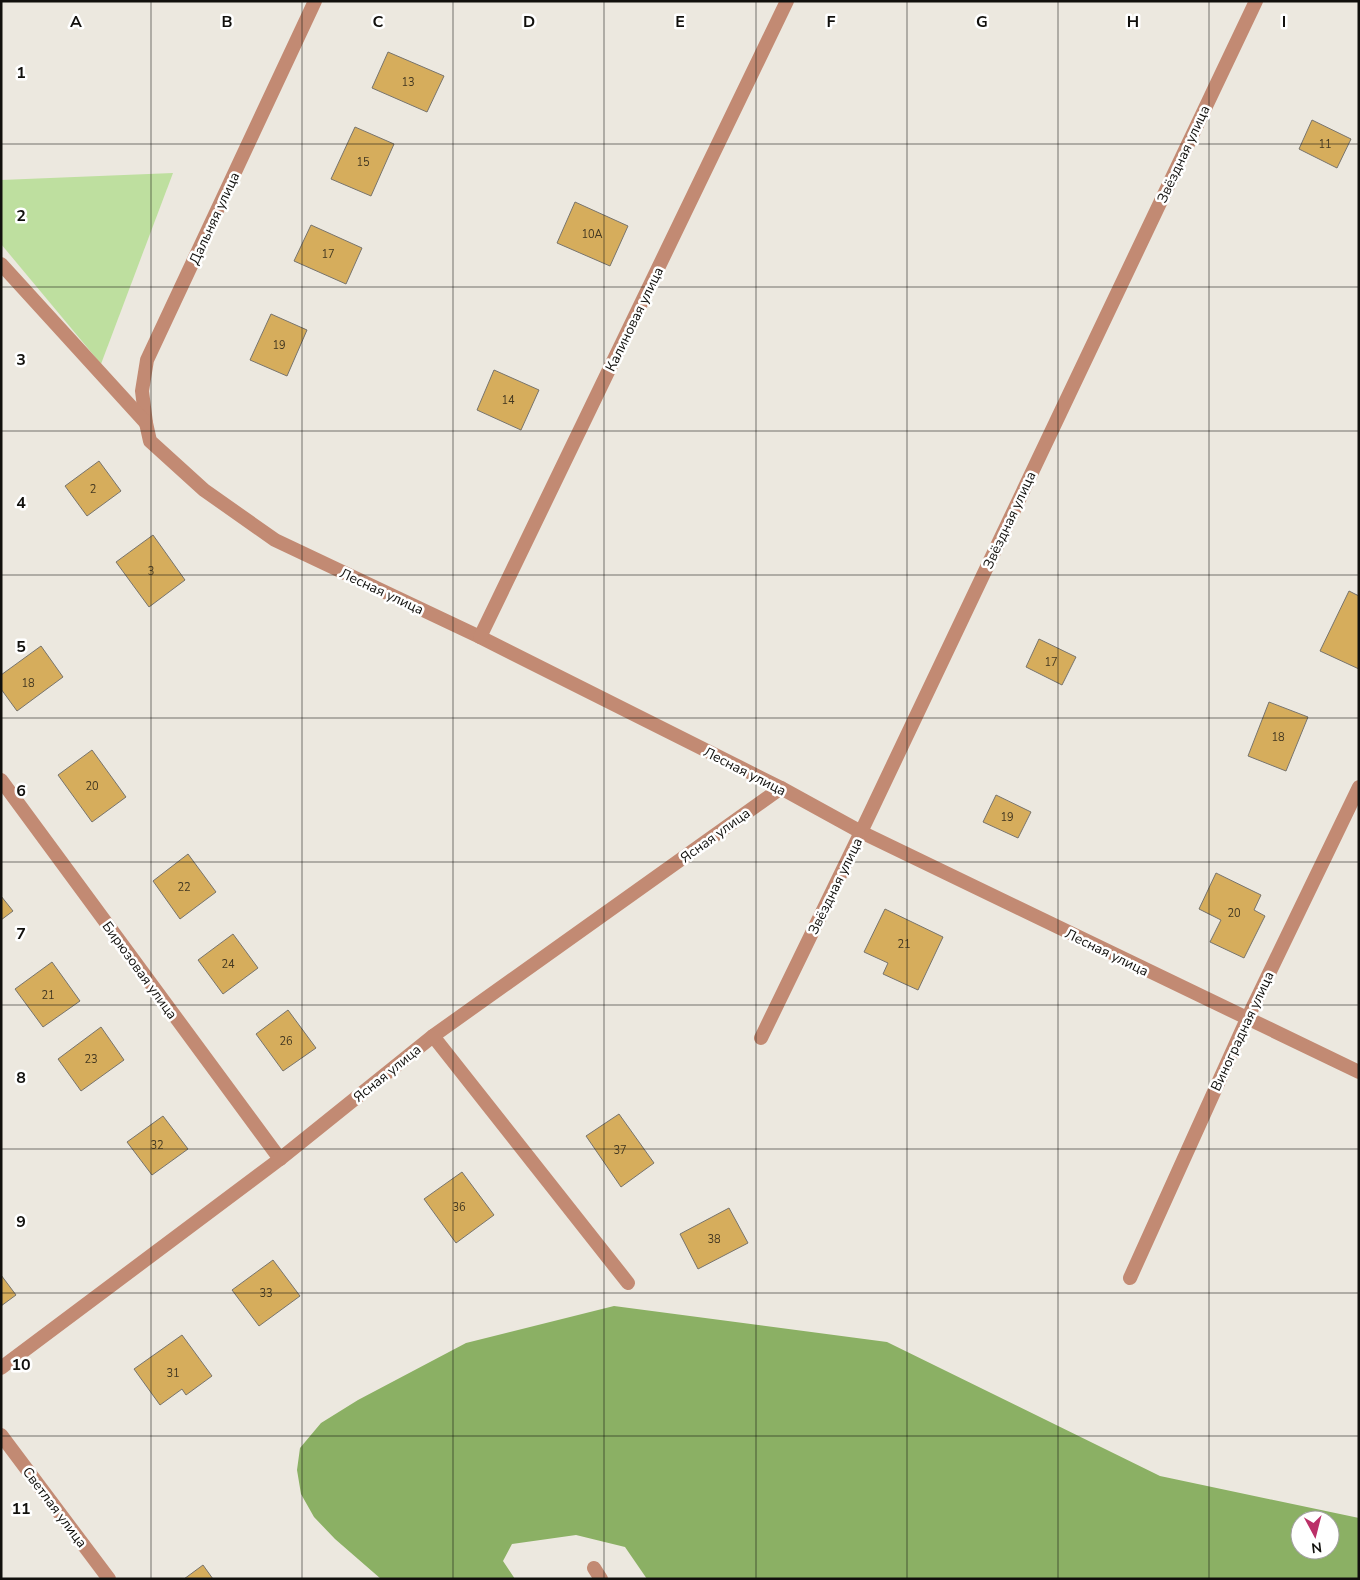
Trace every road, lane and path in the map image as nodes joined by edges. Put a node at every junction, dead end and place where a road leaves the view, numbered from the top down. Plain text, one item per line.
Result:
1 (315, 1) edge
2 (787, 1) edge
3 (1256, 1) edge
4 (1, 264) edge
5 (146, 423) junction
6 (150, 441) joint
7 (480, 637) junction
8 (1, 780) edge
9 (1359, 787) edge
10 (781, 788) junction
11 (861, 832) junction
12 (1247, 1019) junction
13 (433, 1036) junction
14 (761, 1038) dead end
15 (1359, 1072) edge
16 (280, 1159) junction
17 (1130, 1278) dead end
18 (628, 1283) dead end
19 (1, 1368) edge
20 (1, 1435) edge
21 (109, 1579) edge

1 - 5 street, Дальняя улица
2 - 7 street, Калиновая улица
3 - 11 street, Звёздная улица
4 - 5 street
5 - 6 street, Дальняя улица
6 - 7 street, Лесная улица
7 - 10 street, Лесная улица
8 - 16 street, Бирюзовая улица
9 - 12 street, Виноградная улица
10 - 11 street, Лесная улица
10 - 13 street, Ясная улица
11 - 12 street, Лесная улица
11 - 14 street, Звёздная улица
12 - 15 street, Лесная улица
12 - 17 street, Виноградная улица
13 - 16 street, Ясная улица
13 - 18 street
16 - 19 street, Ясная улица
20 - 21 street, Светлая улица

